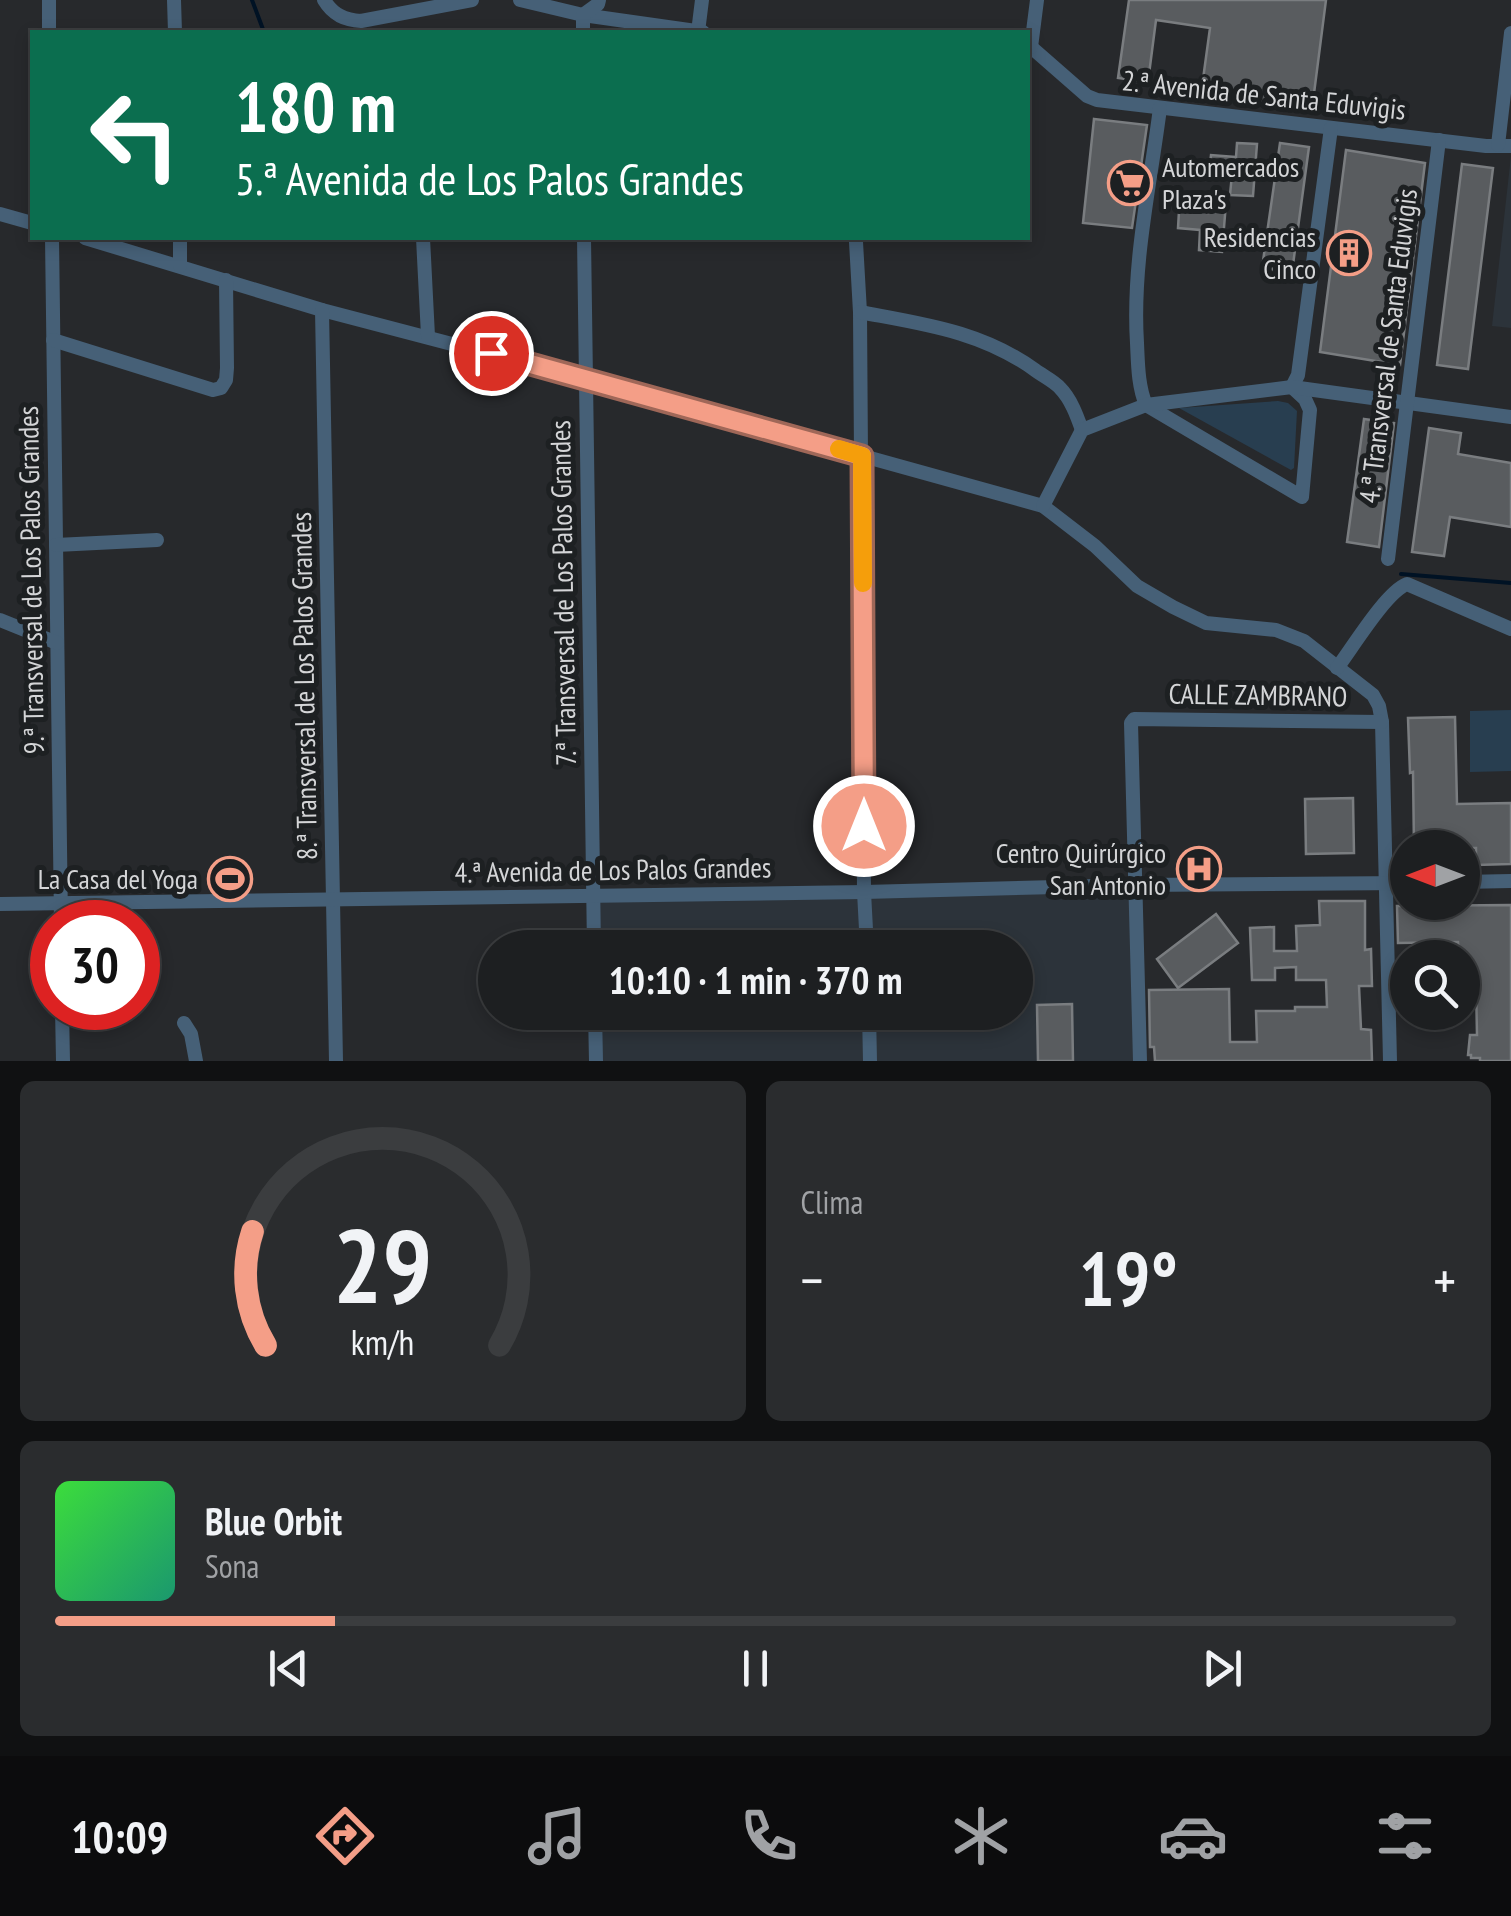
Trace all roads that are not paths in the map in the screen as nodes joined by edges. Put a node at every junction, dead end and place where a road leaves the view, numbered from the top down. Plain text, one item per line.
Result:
1 (49, 0) edge
2 (174, 0) edge
3 (324, 0) edge
4 (472, 0) edge
5 (520, 0) edge
6 (599, 0) edge
7 (702, 0) edge
8 (1036, 0) edge
9 (583, 15) junction
10 (49, 30) edge
11 (174, 30) edge
12 (583, 30) edge
13 (687, 30) edge
14 (701, 30) edge
15 (1511, 33) edge
16 (1030, 39) edge
17 (1030, 47) edge
18 (1160, 108) junction
19 (1332, 128) junction
20 (1438, 140) junction
21 (1504, 145) edge
22 (0, 214) edge
23 (30, 222) edge
24 (52, 240) edge
25 (92, 240) edge
26 (180, 240) edge
27 (422, 240) edge
28 (584, 240) edge
29 (856, 242) dead end
30 (180, 266) junction
31 (226, 280) junction
32 (322, 310) junction
33 (860, 312) junction
34 (428, 336) junction
35 (53, 340) junction
36 (585, 379) junction
37 (1292, 387) junction
38 (1406, 403) junction
39 (1146, 405) junction
40 (1511, 417) edge
41 (1082, 430) junction
42 (862, 456) junction
43 (1043, 506) junction
44 (157, 540) dead end
45 (56, 545) junction
46 (1388, 558) dead end
47 (2, 623) edge
48 (1511, 629) edge
49 (57, 643) junction
50 (1338, 668) junction
51 (1382, 722) junction
52 (1511, 880) edge
53 (1480, 881) edge
54 (1386, 883) junction
55 (1390, 883) edge
56 (1137, 884) junction
57 (864, 892) junction
58 (593, 895) junction
59 (60, 900) edge
60 (334, 900) junction
61 (160, 902) edge
62 (0, 904) edge
63 (30, 904) edge
64 (594, 930) edge
65 (866, 930) edge
66 (184, 1023) dead end
67 (62, 1030) edge
68 (595, 1030) edge
69 (869, 1030) edge
70 (62, 1061) edge
71 (196, 1061) edge
72 (336, 1061) edge
73 (596, 1061) edge
74 (870, 1061) edge
75 (1140, 1061) edge
76 (1390, 1061) edge

1 - 10 street
2 - 11 street
3 - 4 street
5 - 9 street
6 - 9 street
7 - 14 street
8 - 16 street
9 - 12 street
9 - 13 street
15 - 21 street
17 - 18 street, 2.ª Avenida de Santa Eduvigis
18 - 19 street, 2.ª Avenida de Santa Eduvigis
18 - 39 street
19 - 20 street, 2.ª Avenida de Santa Eduvigis
19 - 37 street
20 - 21 street, 2.ª Avenida de Santa Eduvigis
20 - 38 street, 4.ª Transversal de Santa Eduvigis
22 - 23 street
24 - 35 street, 9.ª Transversal de Los Palos Grandes
25 - 30 street
26 - 30 street
27 - 34 street
28 - 36 street, 7.ª Transversal de Los Palos Grandes
29 - 33 street
30 - 31 street
31 - 32 street
31 - 35 street
32 - 34 street
32 - 60 street, 8.ª Transversal de Los Palos Grandes
33 - 41 street
33 - 42 street
34 - 36 street
35 - 45 street, 9.ª Transversal de Los Palos Grandes
36 - 42 street
36 - 58 street, 7.ª Transversal de Los Palos Grandes
37 - 38 street
37 - 39 street
37 - 39 street
38 - 40 street
38 - 46 street, 4.ª Transversal de Santa Eduvigis
39 - 41 street
41 - 43 street
42 - 43 street
42 - 57 street
43 - 50 street
44 - 45 street
45 - 49 street, 9.ª Transversal de Los Palos Grandes
47 - 49 street
48 - 50 street
49 - 59 street, 9.ª Transversal de Los Palos Grandes
50 - 51 street
51 - 54 street
51 - 56 street, CALLE ZAMBRANO
52 - 53 street
54 - 55 street, 4.ª Avenida de Los Palos Grandes
54 - 56 street, 4.ª Avenida de Los Palos Grandes
54 - 76 street
56 - 57 street, 4.ª Avenida de Los Palos Grandes
56 - 75 street
57 - 58 street, 4.ª Avenida de Los Palos Grandes
57 - 65 street
58 - 60 street, 4.ª Avenida de Los Palos Grandes
58 - 64 street, 7.ª Transversal de Los Palos Grandes
60 - 61 street, 4.ª Avenida de Los Palos Grandes
60 - 72 street, 8.ª Transversal de Los Palos Grandes
62 - 63 street, 4.ª Avenida de Los Palos Grandes
66 - 71 street
67 - 70 street
68 - 73 street
69 - 74 street

